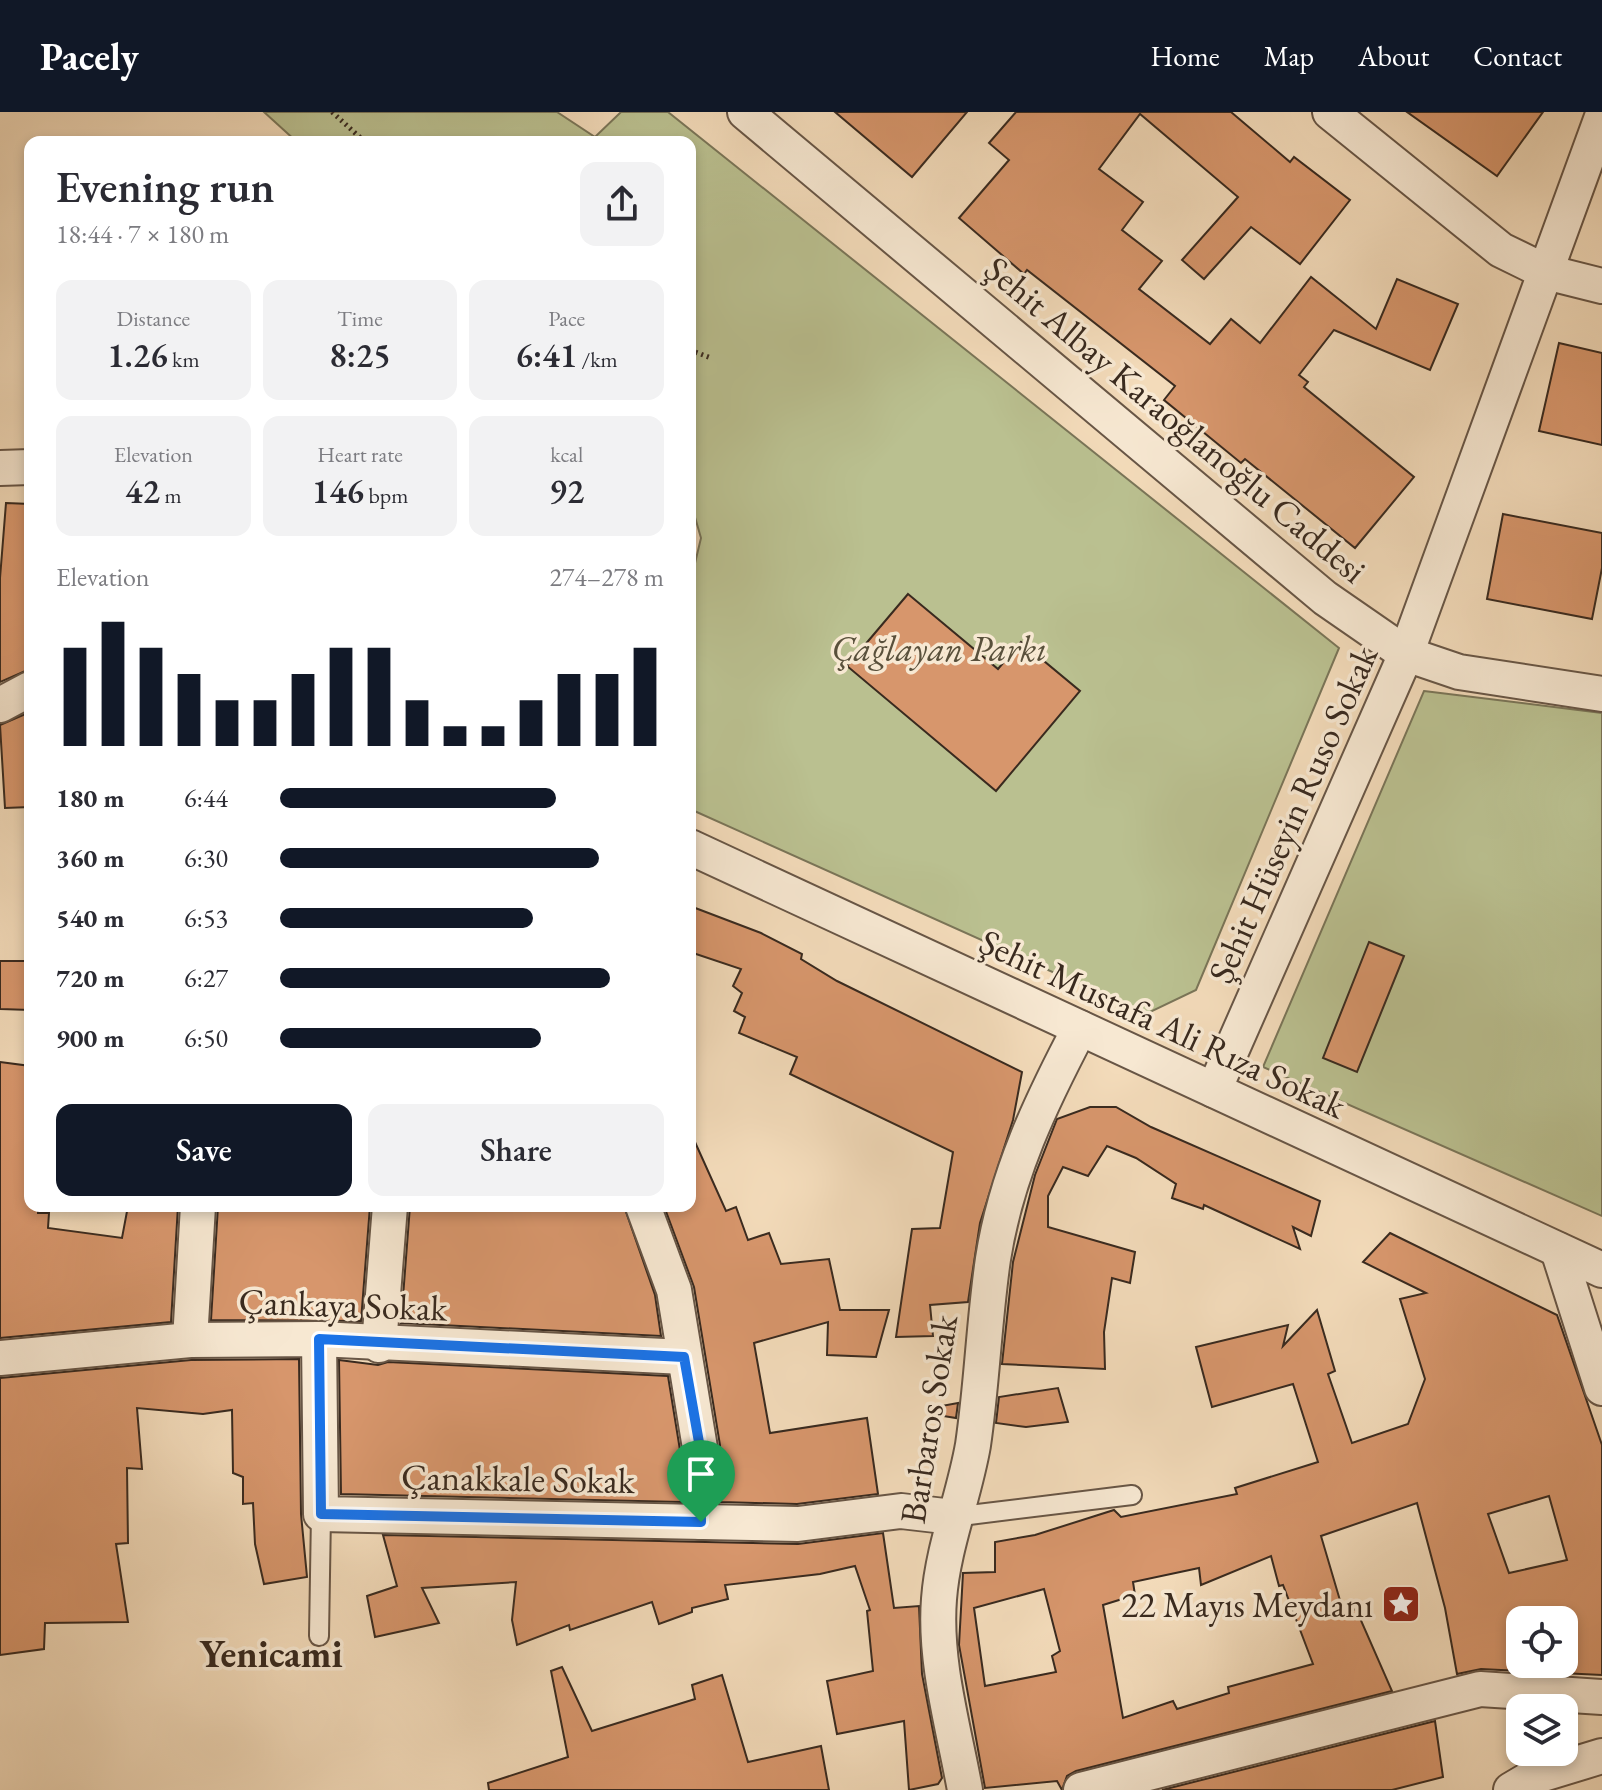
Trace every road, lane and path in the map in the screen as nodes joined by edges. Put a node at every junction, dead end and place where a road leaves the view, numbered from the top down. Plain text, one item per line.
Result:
1 (332, 112) edge
2 (745, 112) edge
3 (1330, 112) edge
4 (1602, 117) edge
5 (358, 136) edge
6 (1546, 272) junction
7 (1602, 286) edge
8 (696, 352) edge
9 (711, 358) dead end
10 (24, 467) edge
11 (0, 468) edge
12 (1406, 654) junction
13 (24, 692) edge
14 (1602, 694) edge
15 (0, 705) edge
16 (696, 850) edge
17 (1080, 1028) junction
18 (1214, 1090) junction
19 (198, 1212) edge
20 (390, 1212) edge
21 (645, 1212) edge
22 (1558, 1250) junction
23 (1602, 1270) edge
24 (319, 1339) junction
25 (190, 1340) junction
26 (379, 1345) junction
27 (684, 1357) junction
28 (0, 1358) edge
29 (1602, 1388) edge
30 (1132, 1495) dead end
31 (321, 1514) junction
32 (953, 1517) junction
33 (701, 1522) junction
34 (319, 1636) dead end
35 (1602, 1697) edge
36 (1602, 1756) edge
37 (965, 1790) edge
38 (1083, 1790) edge
39 (1511, 1790) edge

1 - 5 path
2 - 12 street, Şehit Albay Karaoğlanoğlu Caddesi
3 - 6 street
4 - 6 street, Şehit Hüseyin Ruso Sokak
6 - 7 street
6 - 12 street, Şehit Hüseyin Ruso Sokak
8 - 9 path
10 - 11 street
12 - 14 street, Şehit Albay Karaoğlanoğlu Caddesi
12 - 18 street, Şehit Hüseyin Ruso Sokak
13 - 15 street
16 - 17 street, Şehit Mustafa Ali Rıza Sokak
17 - 18 street, Şehit Mustafa Ali Rıza Sokak
17 - 32 street, Barbaros Sokak
18 - 22 street, Şehit Mustafa Ali Rıza Sokak
19 - 25 street
20 - 26 street
21 - 27 street
22 - 23 street, Şehit Mustafa Ali Rıza Sokak
22 - 29 street
24 - 25 street, Çankaya Sokak
24 - 26 street, Çankaya Sokak
24 - 31 street
25 - 28 street, Çankaya Sokak
26 - 27 street, Çankaya Sokak
27 - 33 street
30 - 32 lane
31 - 33 street, Çanakkale Sokak
31 - 34 lane
32 - 33 street, Çanakkale Sokak
32 - 37 street, Barbaros Sokak
35 - 38 street
36 - 39 street

